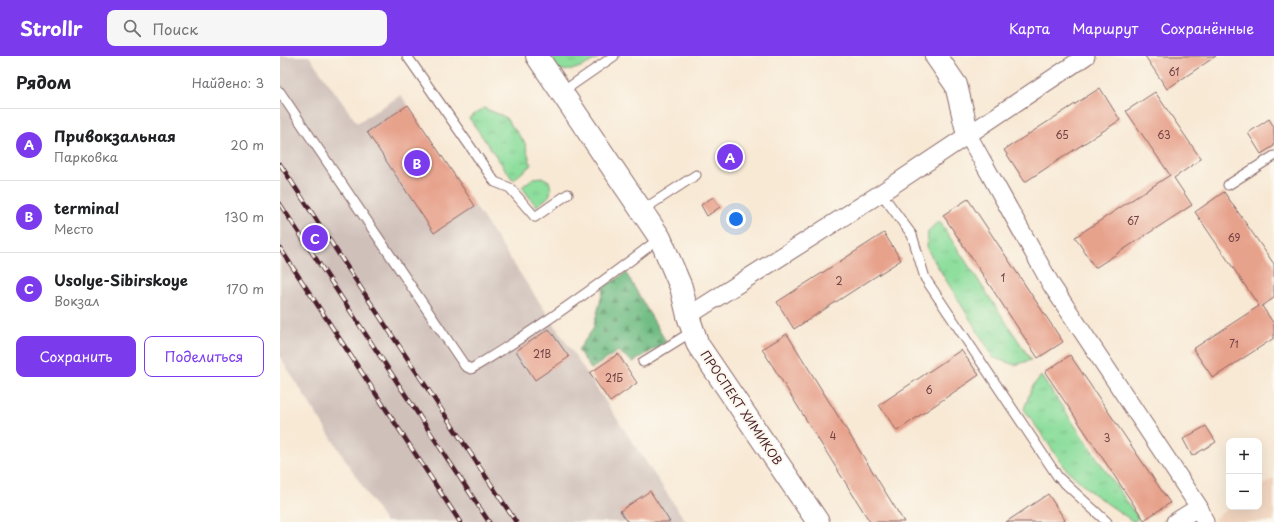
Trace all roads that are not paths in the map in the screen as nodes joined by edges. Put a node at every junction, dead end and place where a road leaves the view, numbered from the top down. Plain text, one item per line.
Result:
1 (407, 56) edge
2 (537, 56) edge
3 (614, 56) edge
4 (936, 56) edge
5 (1086, 56) edge
6 (280, 92) edge
7 (562, 92) junction
8 (968, 135) junction
9 (1274, 156) edge
10 (696, 175) dead end
11 (1228, 185) dead end
12 (881, 193) junction
13 (568, 194) dead end
14 (641, 211) junction
15 (660, 238) junction
16 (691, 324) junction
17 (643, 362) dead end
18 (1202, 515) edge
19 (818, 522) edge
20 (1107, 522) edge
21 (1175, 522) edge

1 - 13 lane
2 - 7 street, ПРОСПЕКТ ХИМИКОВ
3 - 7 lane
4 - 8 street
5 - 8 street
6 - 15 lane
7 - 14 street, ПРОСПЕКТ ХИМИКОВ
8 - 12 street
8 - 18 street
9 - 11 lane
10 - 14 lane
12 - 16 street
12 - 20 lane
14 - 15 street, ПРОСПЕКТ ХИМИКОВ
15 - 16 street, ПРОСПЕКТ ХИМИКОВ
16 - 17 lane
16 - 19 street, ПРОСПЕКТ ХИМИКОВ
18 - 21 street

